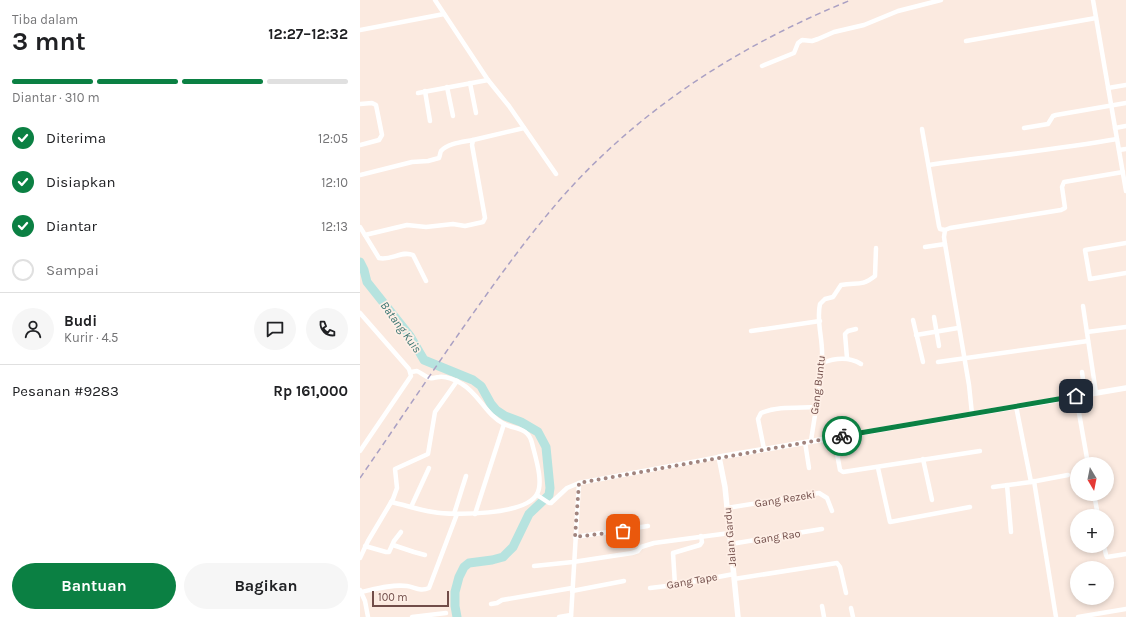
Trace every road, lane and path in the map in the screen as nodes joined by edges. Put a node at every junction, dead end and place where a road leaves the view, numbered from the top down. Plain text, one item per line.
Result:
1 (435, 0) edge
2 (941, 0) edge
3 (1094, 0) edge
4 (444, 14) junction
5 (1096, 18) junction
6 (360, 30) edge
7 (966, 41) dead end
8 (762, 66) dead end
9 (488, 80) junction
10 (470, 83) junction
11 (1126, 85) edge
12 (447, 87) junction
13 (1108, 88) junction
14 (426, 91) junction
15 (418, 93) dead end
16 (1126, 103) edge
17 (360, 104) edge
18 (1111, 105) junction
19 (476, 113) dead end
20 (454, 116) dead end
21 (430, 120) dead end
22 (1126, 126) edge
23 (524, 128) junction
24 (922, 128) dead end
25 (1024, 128) dead end
26 (1115, 128) junction
27 (1117, 139) junction
28 (473, 140) junction
29 (360, 145) edge
30 (1126, 149) edge
31 (1119, 150) junction
32 (929, 165) junction
33 (1123, 172) junction
34 (556, 174) dead end
35 (360, 176) edge
36 (1126, 192) edge
37 (360, 227) edge
38 (945, 230) junction
39 (365, 235) junction
40 (945, 244) junction
41 (1126, 244) edge
42 (924, 247) dead end
43 (876, 248) dead end
44 (1126, 273) edge
45 (426, 281) dead end
46 (1083, 306) dead end
47 (360, 314) edge
48 (934, 317) dead end
49 (820, 320) junction
50 (913, 320) dead end
51 (1126, 327) edge
52 (958, 328) junction
53 (856, 329) dead end
54 (752, 331) dead end
55 (937, 332) junction
56 (1086, 332) junction
57 (916, 335) junction
58 (1088, 340) junction
59 (939, 346) dead end
60 (847, 358) junction
61 (964, 358) junction
62 (923, 362) dead end
63 (938, 362) dead end
64 (822, 363) junction
65 (860, 364) dead end
66 (411, 372) junction
67 (1082, 372) dead end
68 (457, 381) junction
69 (1126, 388) edge
70 (1096, 392) junction
71 (1085, 394) junction
72 (1076, 396) junction
73 (1016, 406) junction
74 (816, 407) junction
75 (972, 414) junction
76 (504, 424) junction
77 (834, 437) junction
78 (808, 442) junction
79 (764, 450) junction
80 (360, 451) edge
81 (980, 451) dead end
82 (719, 457) junction
83 (1087, 457) edge
84 (923, 459) junction
85 (429, 468) dead end
86 (809, 468) dead end
87 (878, 468) junction
88 (466, 476) dead end
89 (1068, 476) dead end
90 (1033, 482) junction
91 (579, 483) junction
92 (1007, 485) junction
93 (993, 487) dead end
94 (539, 496) junction
95 (932, 500) dead end
96 (391, 502) junction
97 (411, 507) junction
98 (970, 507) dead end
99 (727, 508) junction
100 (832, 511) dead end
101 (456, 514) junction
102 (475, 514) junction
103 (648, 526) dead end
104 (822, 529) dead end
105 (401, 532) dead end
106 (1011, 532) dead end
107 (730, 533) junction
108 (701, 536) junction
109 (575, 537) junction
110 (731, 544) junction
111 (393, 545) junction
112 (365, 546) junction
113 (1106, 553) edge
114 (1126, 554) edge
115 (425, 555) dead end
116 (360, 558) edge
117 (573, 562) junction
118 (534, 566) dead end
119 (734, 576) junction
120 (624, 581) dead end
121 (675, 585) junction
122 (650, 588) dead end
123 (572, 589) junction
124 (361, 591) edge
125 (846, 593) dead end
126 (491, 604) dead end
127 (822, 606) dead end
128 (851, 608) dead end
129 (1126, 609) edge
130 (446, 613) dead end
131 (571, 616) edge
132 (368, 617) edge
133 (412, 617) edge
134 (559, 617) edge
135 (738, 617) edge
136 (824, 617) edge
137 (852, 617) edge
138 (1056, 617) edge
139 (1078, 617) edge

1 - 4 street
2 - 8 street
3 - 5 street
4 - 6 street
4 - 9 street
5 - 7 street
5 - 13 street
9 - 10 street
9 - 23 street
10 - 12 street
10 - 19 street
11 - 13 street
12 - 14 street
12 - 20 street
13 - 18 street
14 - 15 street
14 - 21 street
16 - 18 street
17 - 29 street
18 - 25 street
18 - 26 street
22 - 26 street
23 - 28 street
23 - 34 street
24 - 32 street
26 - 27 street
27 - 31 street
27 - 32 street
28 - 35 street
28 - 39 street
30 - 31 street
31 - 33 street
32 - 38 street
33 - 36 street
33 - 38 street
37 - 39 street
38 - 40 street
39 - 45 street
40 - 42 street
40 - 52 street
41 - 44 street
43 - 49 street, Gang Buntu
46 - 56 street
47 - 66 street
48 - 55 street
49 - 54 street
49 - 64 street, Gang Buntu
50 - 57 street
51 - 56 street
52 - 55 street
52 - 61 street
53 - 60 street
55 - 57 street
55 - 59 street
56 - 58 street
57 - 62 street
58 - 61 street
58 - 70 street
60 - 64 street
60 - 65 street
61 - 63 street
61 - 75 street
64 - 74 street, Gang Buntu
66 - 68 street
66 - 80 street
67 - 71 street
68 - 76 street
68 - 96 street
69 - 70 street
70 - 71 street
71 - 72 street
72 - 73 street
72 - 83 street
73 - 75 street
73 - 90 street
74 - 78 street, Gang Buntu
74 - 79 street
75 - 77 street
76 - 94 street
76 - 102 street
77 - 78 street
77 - 87 street
78 - 79 street
78 - 86 street, Gang Buntu
79 - 82 street
81 - 84 street
82 - 91 street
82 - 99 street, Jalan Gardu
84 - 87 street
84 - 95 street
85 - 97 street
87 - 98 street
88 - 101 street
89 - 90 street
90 - 92 street
90 - 138 street
91 - 94 street
91 - 109 street
92 - 93 street
92 - 106 street
94 - 102 street
96 - 97 street
96 - 112 street
97 - 101 street
99 - 100 street, Gang Rezeki
99 - 107 street, Jalan Gardu
101 - 102 street
101 - 124 street
103 - 109 street
104 - 110 street, Gang Rao
105 - 111 street
107 - 108 street
107 - 110 street, Jalan Gardu
108 - 117 street
108 - 121 street
109 - 117 street
110 - 119 street, Jalan Gardu
111 - 112 street
111 - 115 street
112 - 116 street
113 - 114 street
117 - 118 street
117 - 123 street
119 - 121 street, Gang Tape
119 - 125 street, Gang Tape
119 - 135 street, Jalan Gardu
120 - 123 street
121 - 122 street, Gang Tape
123 - 126 street
123 - 131 street
124 - 132 street
127 - 136 street
128 - 137 street
129 - 139 street
130 - 133 street
131 - 134 street

